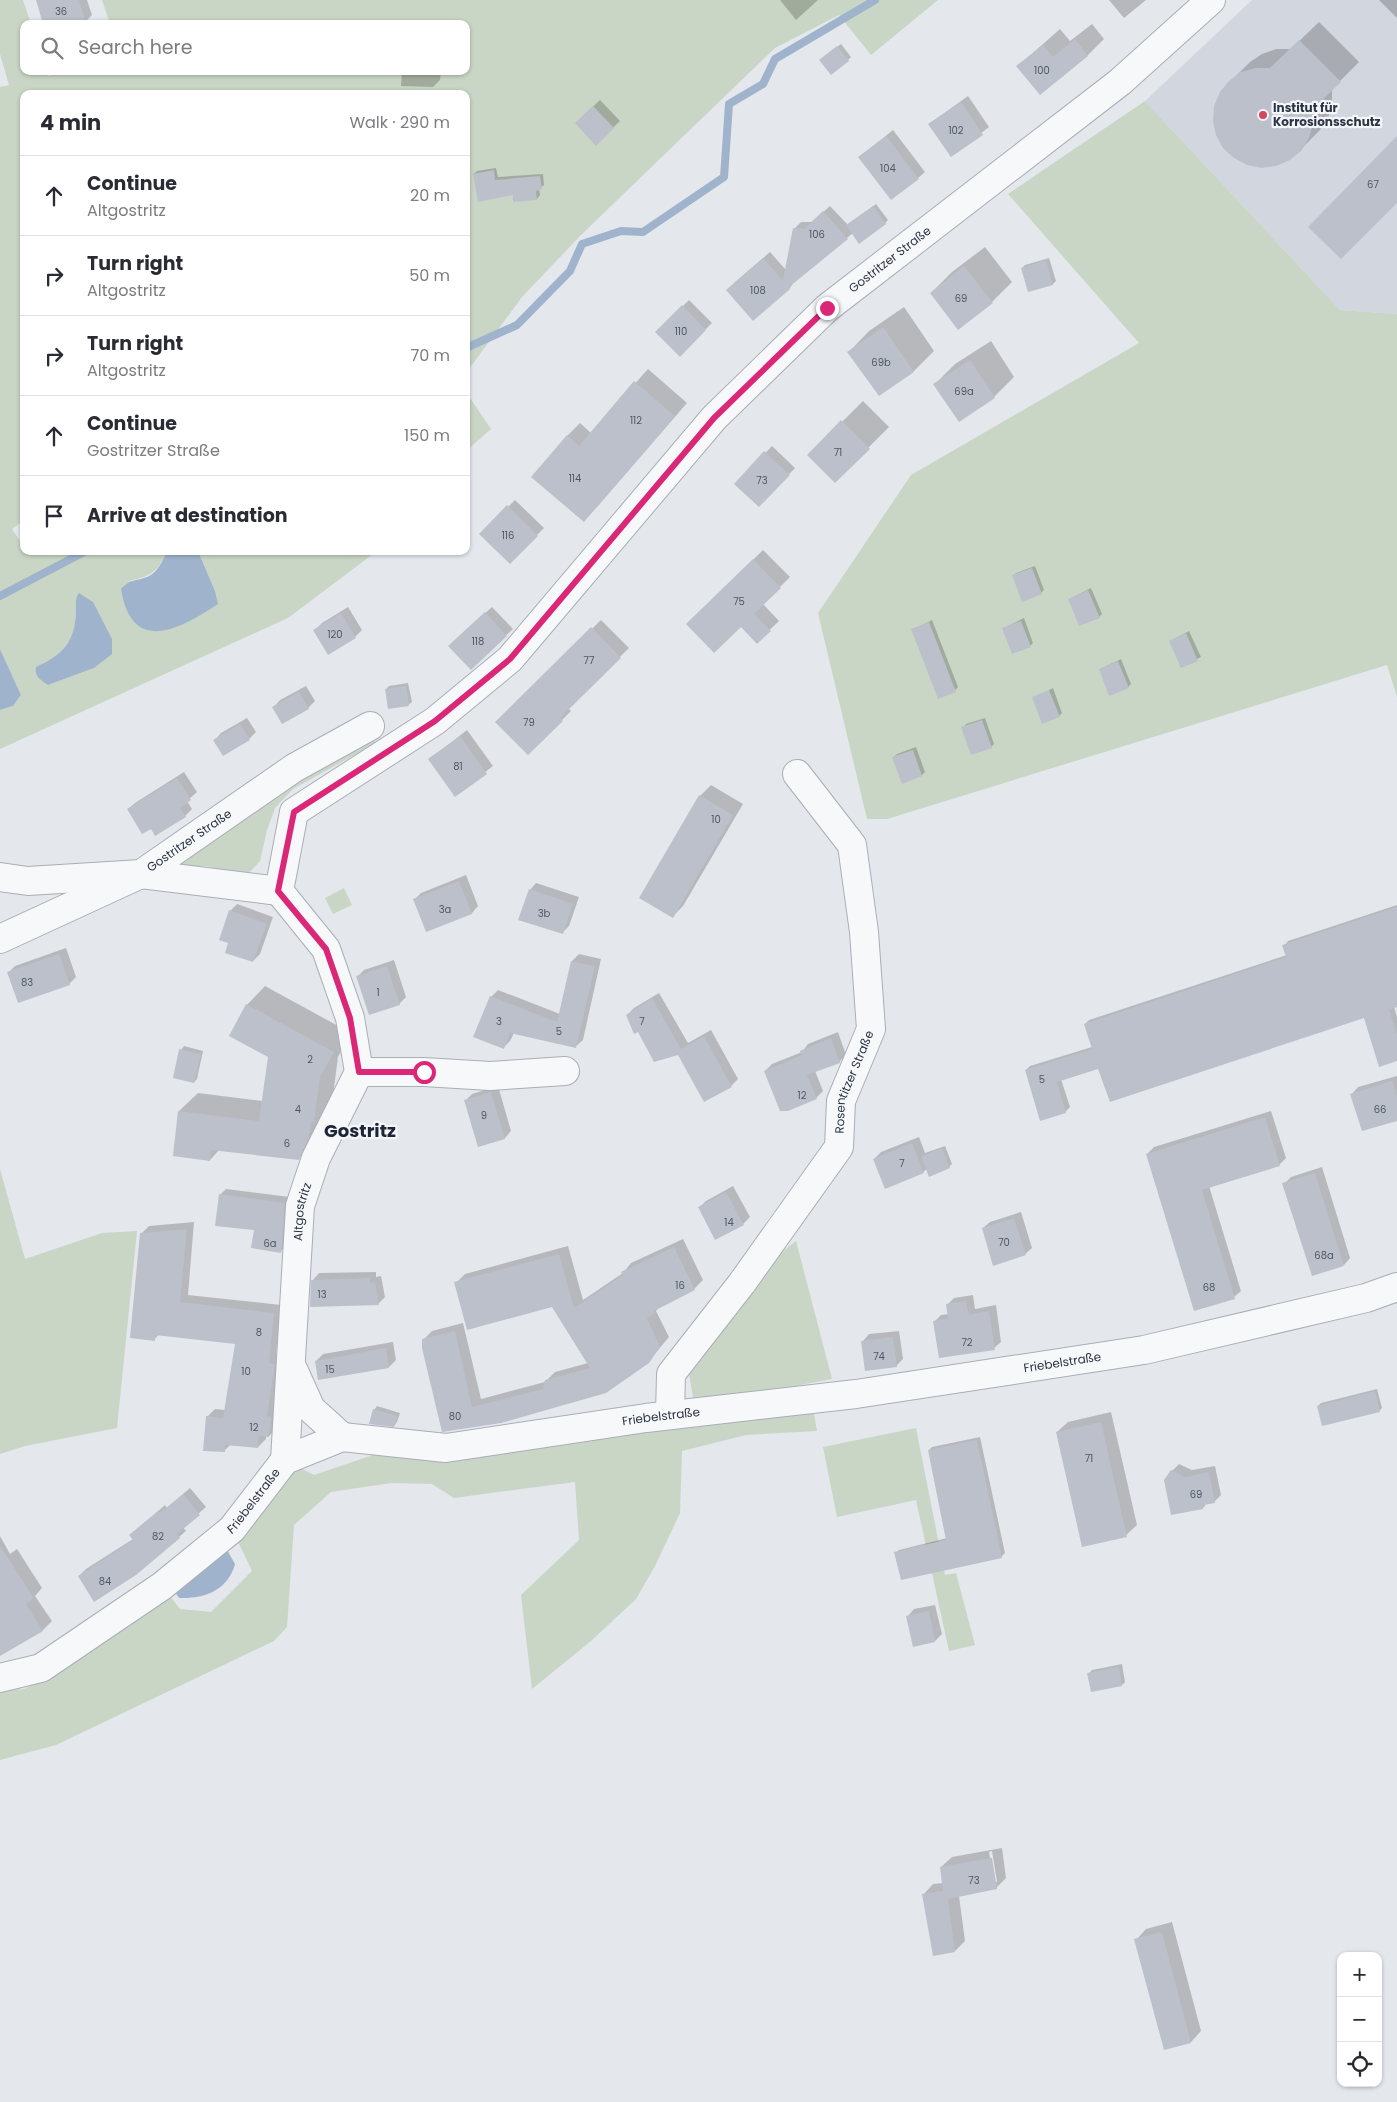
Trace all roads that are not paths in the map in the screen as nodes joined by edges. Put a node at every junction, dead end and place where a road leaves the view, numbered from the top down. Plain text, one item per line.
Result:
1 (1211, 0) edge
2 (370, 726) dead end
3 (797, 774) dead end
4 (142, 874) junction
5 (0, 878) edge
6 (278, 891) junction
7 (0, 939) edge
8 (565, 1071) dead end
9 (359, 1072) junction
10 (1397, 1286) edge
11 (290, 1364) junction
12 (670, 1415) junction
13 (342, 1438) junction
14 (285, 1460) junction
15 (0, 1678) edge

1 - 6 street, Gostritzer Straße
2 - 4 street, Gostritzer Straße
3 - 12 street, Rosentitzer Straße
4 - 5 street
4 - 6 street
4 - 7 street, Gostritzer Straße
6 - 9 street
8 - 9 street
9 - 11 street, Altgostritz
10 - 12 street, Friebelstraße
11 - 13 street, Altgostritz
11 - 14 street, Altgostritz
12 - 13 street, Friebelstraße
13 - 14 street, Friebelstraße
14 - 15 street, Friebelstraße

